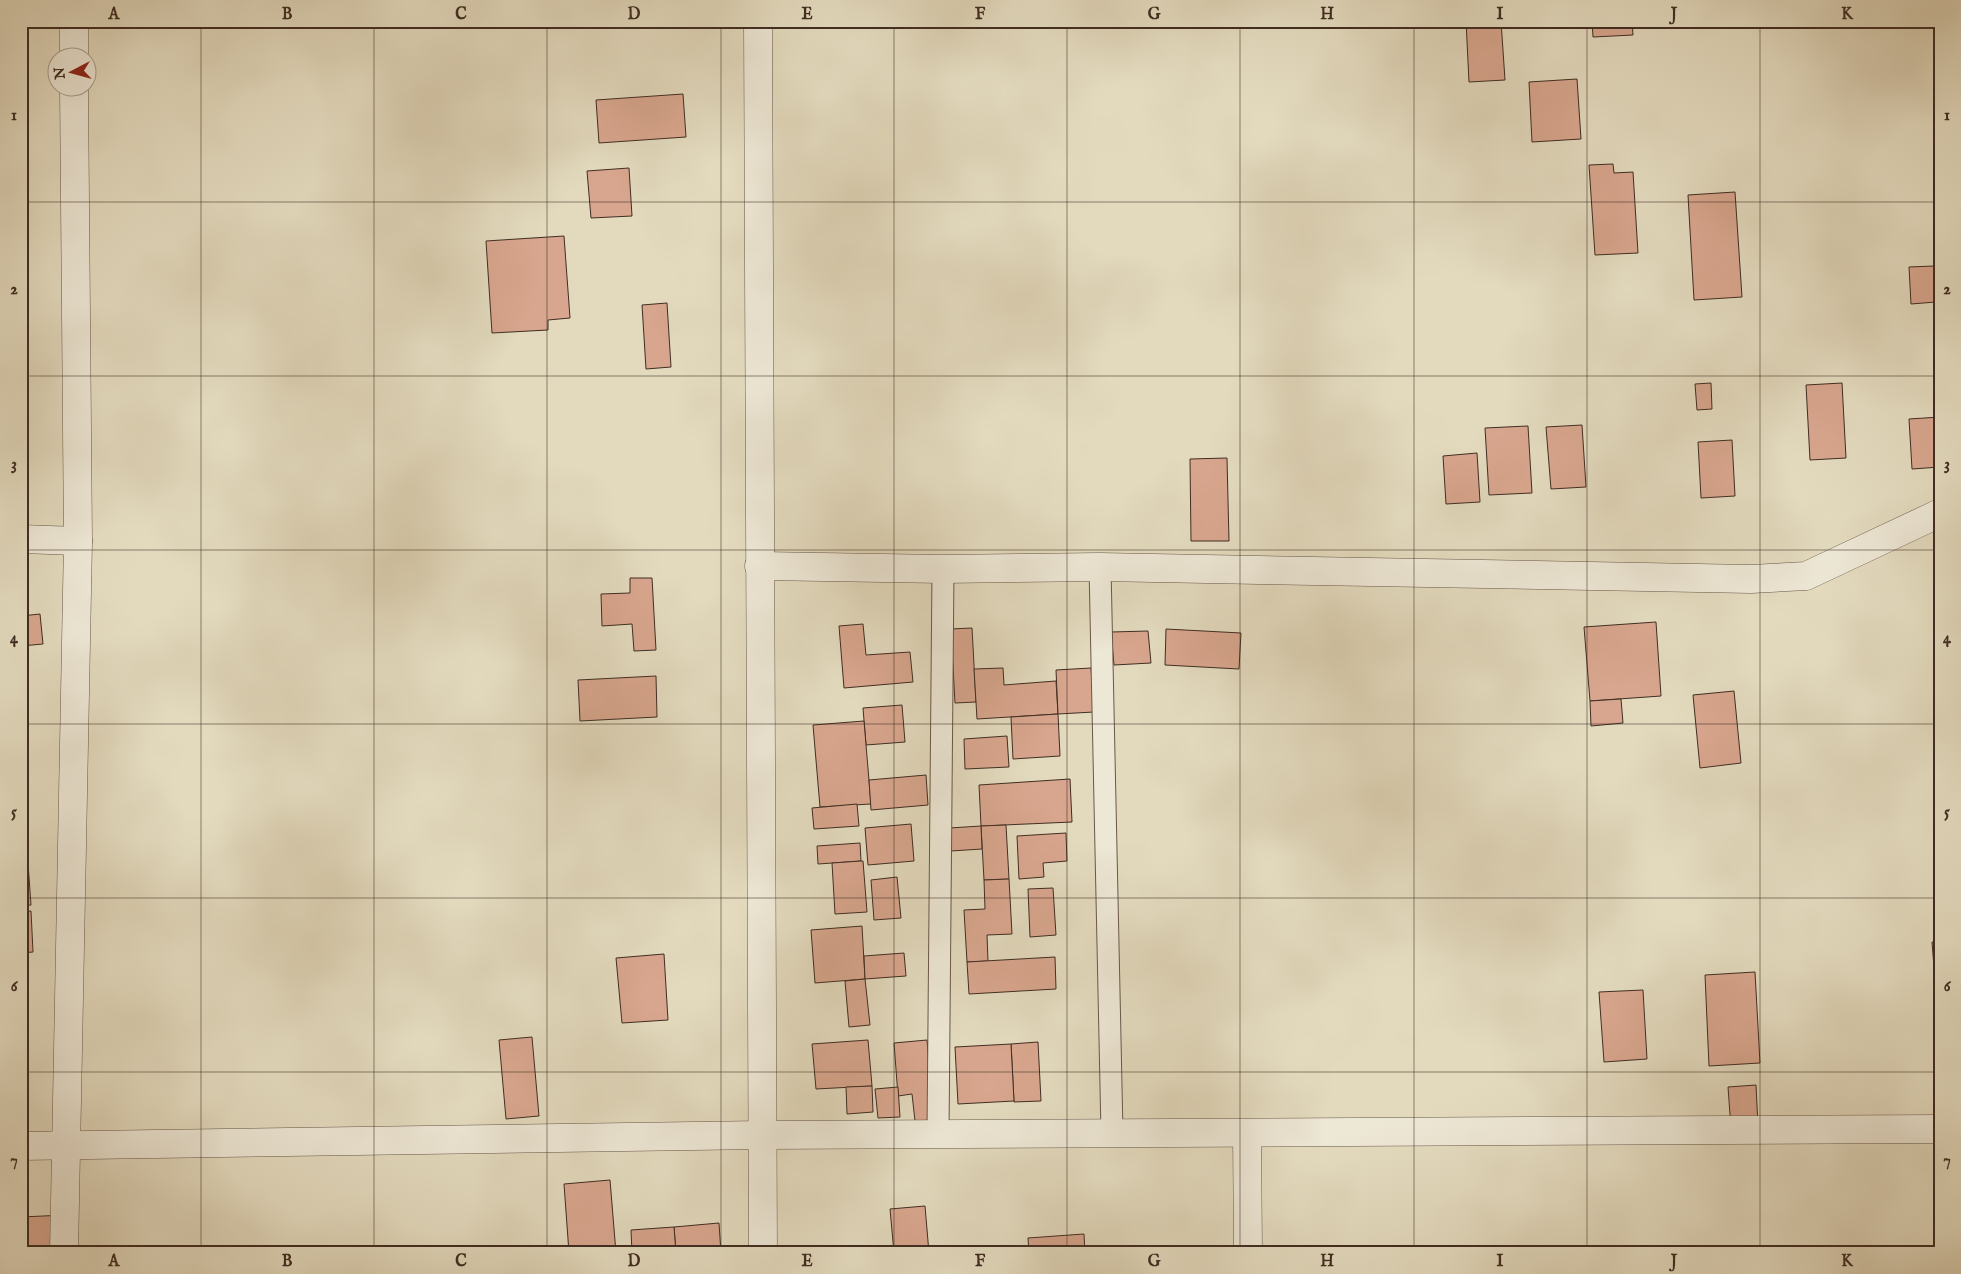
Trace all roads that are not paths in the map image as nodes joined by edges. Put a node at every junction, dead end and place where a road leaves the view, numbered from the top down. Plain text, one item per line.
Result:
1 (74, 21) edge
2 (758, 21) edge
3 (74, 48) edge
4 (74, 98) edge
5 (1940, 513) edge
6 (21, 540) edge
7 (78, 541) junction
8 (760, 566) junction
9 (1100, 567) junction
10 (943, 568) junction
11 (1940, 1129) edge
12 (1248, 1132) junction
13 (1112, 1133) junction
14 (938, 1134) junction
15 (762, 1135) junction
16 (21, 1146) edge
17 (65, 1146) junction
18 (64, 1253) edge
19 (763, 1253) edge
20 (1248, 1253) edge

1 - 3 street
2 - 8 street
4 - 7 street
5 - 9 street
6 - 7 street
7 - 17 street
8 - 10 street
8 - 15 street
9 - 10 street
9 - 13 lane
10 - 14 lane
11 - 12 street
12 - 13 street
12 - 20 street
13 - 14 street
14 - 15 street
15 - 17 street
15 - 19 street
16 - 17 street
17 - 18 street

